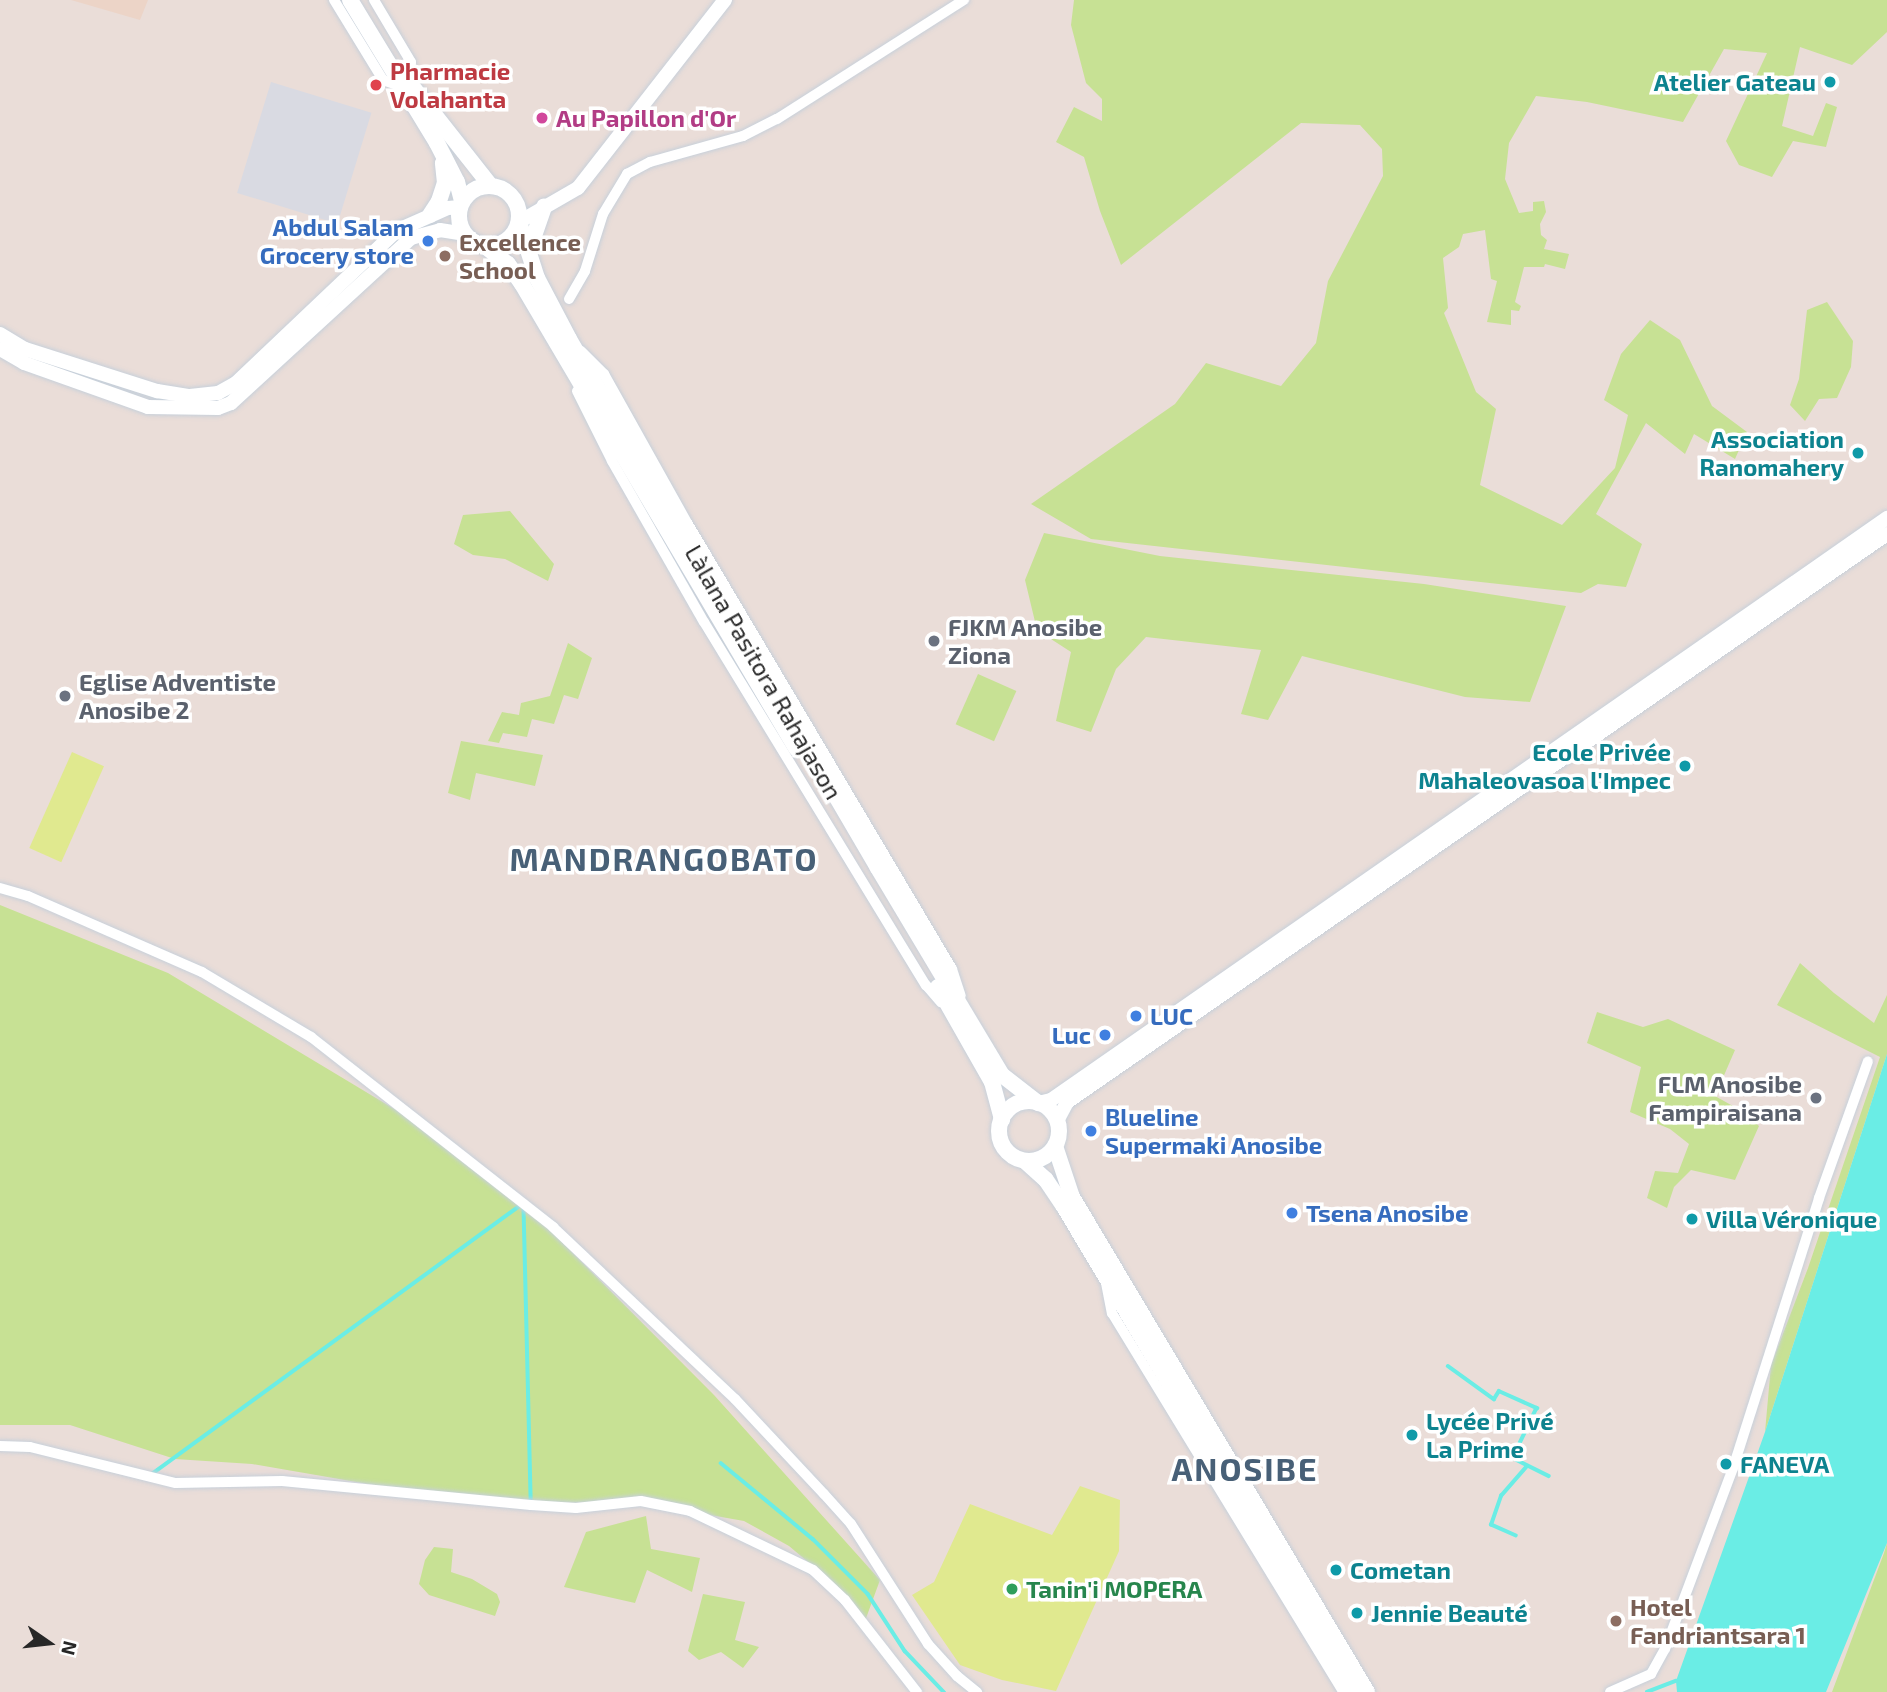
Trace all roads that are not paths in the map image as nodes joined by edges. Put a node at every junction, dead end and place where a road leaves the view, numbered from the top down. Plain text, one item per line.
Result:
1 (334, 0) edge
2 (350, 0) edge
3 (361, 0) edge
4 (374, 0) edge
5 (725, 0) edge
6 (964, 0) edge
7 (406, 85) junction
8 (437, 144) junction
9 (490, 185) junction
10 (461, 204) junction
11 (544, 207) junction
12 (430, 215) junction
13 (519, 222) junction
14 (464, 234) junction
15 (486, 247) junction
16 (528, 256) junction
17 (569, 299) dead end
18 (0, 334) edge
19 (565, 344) junction
20 (0, 349) edge
21 (1887, 518) edge
22 (1887, 534) edge
23 (0, 888) edge
24 (961, 1016) junction
25 (1868, 1061) dead end
26 (1038, 1103) junction
27 (1002, 1120) junction
28 (1057, 1121) junction
29 (1055, 1146) junction
30 (1025, 1161) junction
31 (1106, 1280) junction
32 (0, 1446) edge
33 (917, 1692) edge
34 (977, 1692) edge
35 (1343, 1692) edge
36 (1354, 1692) edge
37 (1367, 1692) edge
38 (1610, 1692) edge

1 - 7 street
2 - 7 main road
3 - 7 main road
4 - 7 street
5 - 11 street
6 - 17 street
7 - 8 main road
7 - 9 main road
8 - 10 main road
8 - 12 main road
9 - 10 main road
9 - 13 main road
10 - 12 street
10 - 14 main road
11 - 13 street
11 - 16 main road
12 - 18 street
13 - 15 main road
13 - 16 main road, Làlana Pasitora Rahajason
14 - 15 main road
14 - 20 street
15 - 19 main road, Làlana Pasitora Rahajason
16 - 19 main road, Làlana Pasitora Rahajason
19 - 24 main road, Làlana Pasitora Rahajason
19 - 24 street
21 - 26 street
22 - 28 street
23 - 34 street
24 - 26 main road, Làlana Pasitora Rahajason
24 - 27 main road, Làlana Pasitora Rahajason
25 - 38 street
26 - 27 main road
26 - 28 main road
27 - 30 main road
28 - 29 main road
29 - 30 main road
29 - 37 main road
30 - 31 main road
31 - 35 street
31 - 36 main road
32 - 33 street

